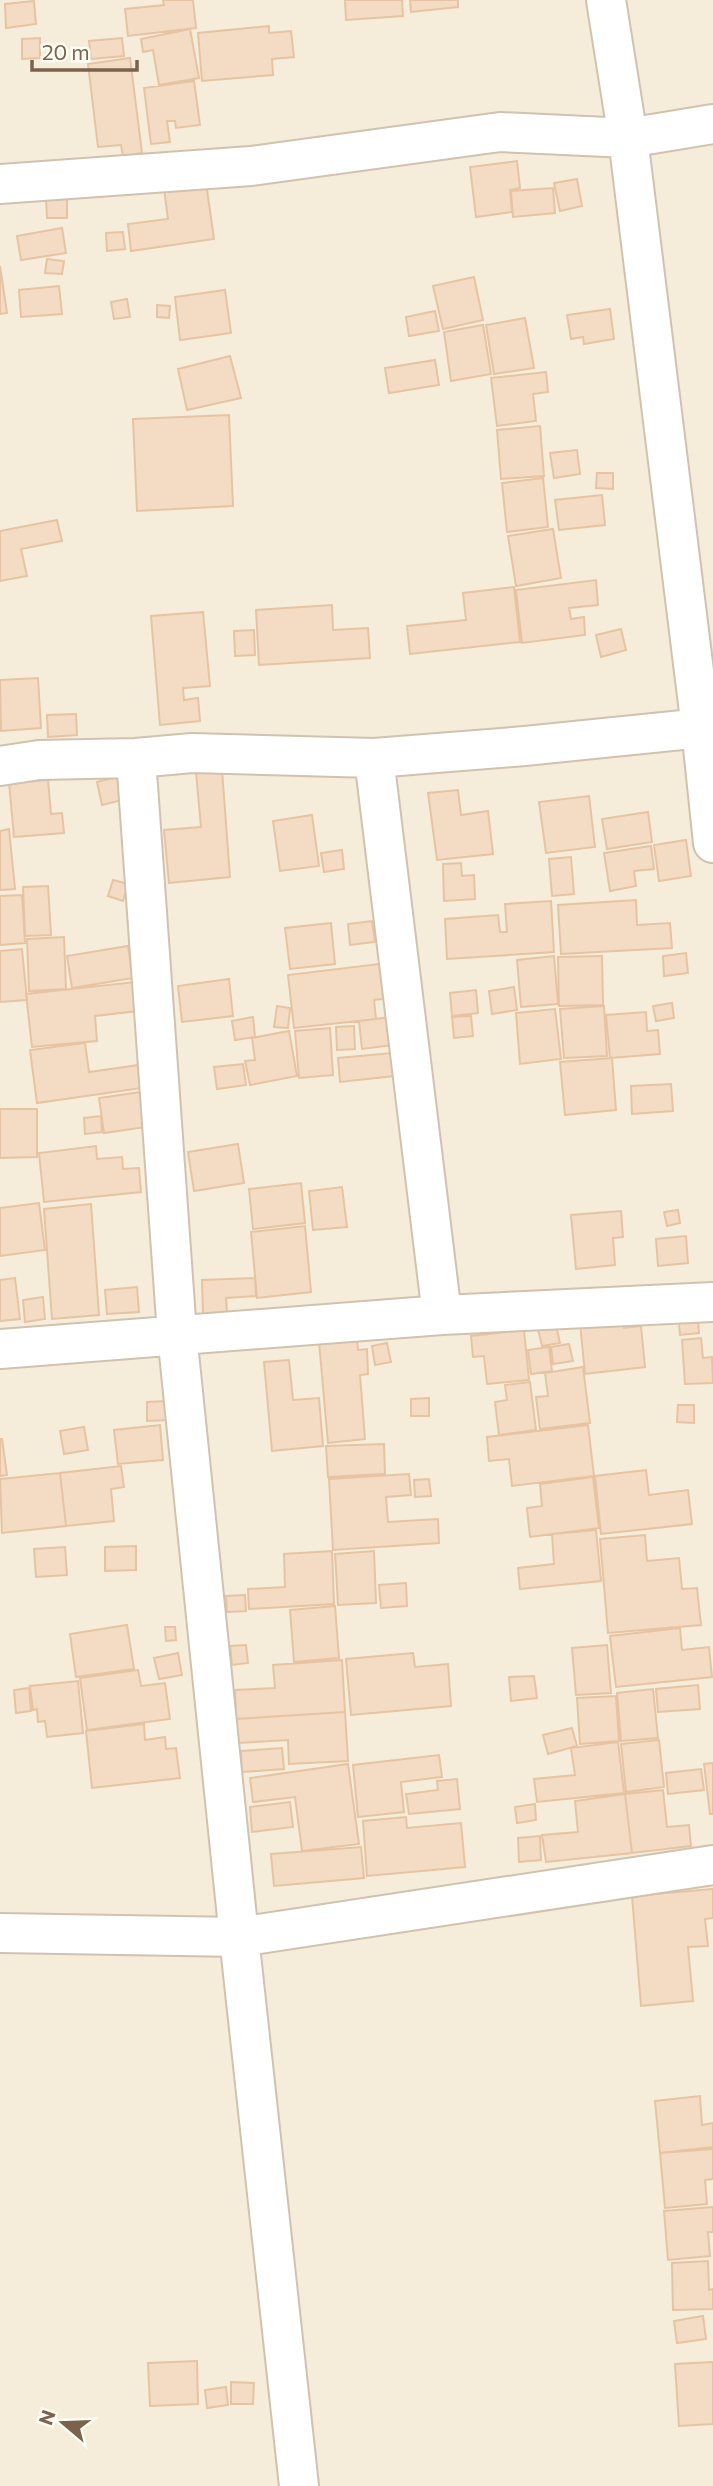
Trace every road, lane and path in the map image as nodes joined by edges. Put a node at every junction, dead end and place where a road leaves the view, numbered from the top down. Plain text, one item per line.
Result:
1 (606, 0) edge
2 (713, 124) edge
3 (628, 138) junction
4 (0, 184) edge
5 (707, 727) edge
6 (136, 758) junction
7 (374, 758) junction
8 (0, 766) edge
9 (713, 843) edge
10 (713, 1302) edge
11 (442, 1315) junction
12 (177, 1335) junction
13 (0, 1349) edge
14 (713, 1865) edge
15 (0, 1933) edge
16 (239, 1937) junction
17 (299, 2486) edge

1 - 3 street
2 - 3 street
3 - 4 street
3 - 5 street
5 - 7 street
5 - 9 street
6 - 7 street
6 - 8 street
6 - 12 street
7 - 11 street
10 - 11 street
11 - 12 street
12 - 13 street
12 - 16 street
14 - 16 street
15 - 16 street
16 - 17 street

